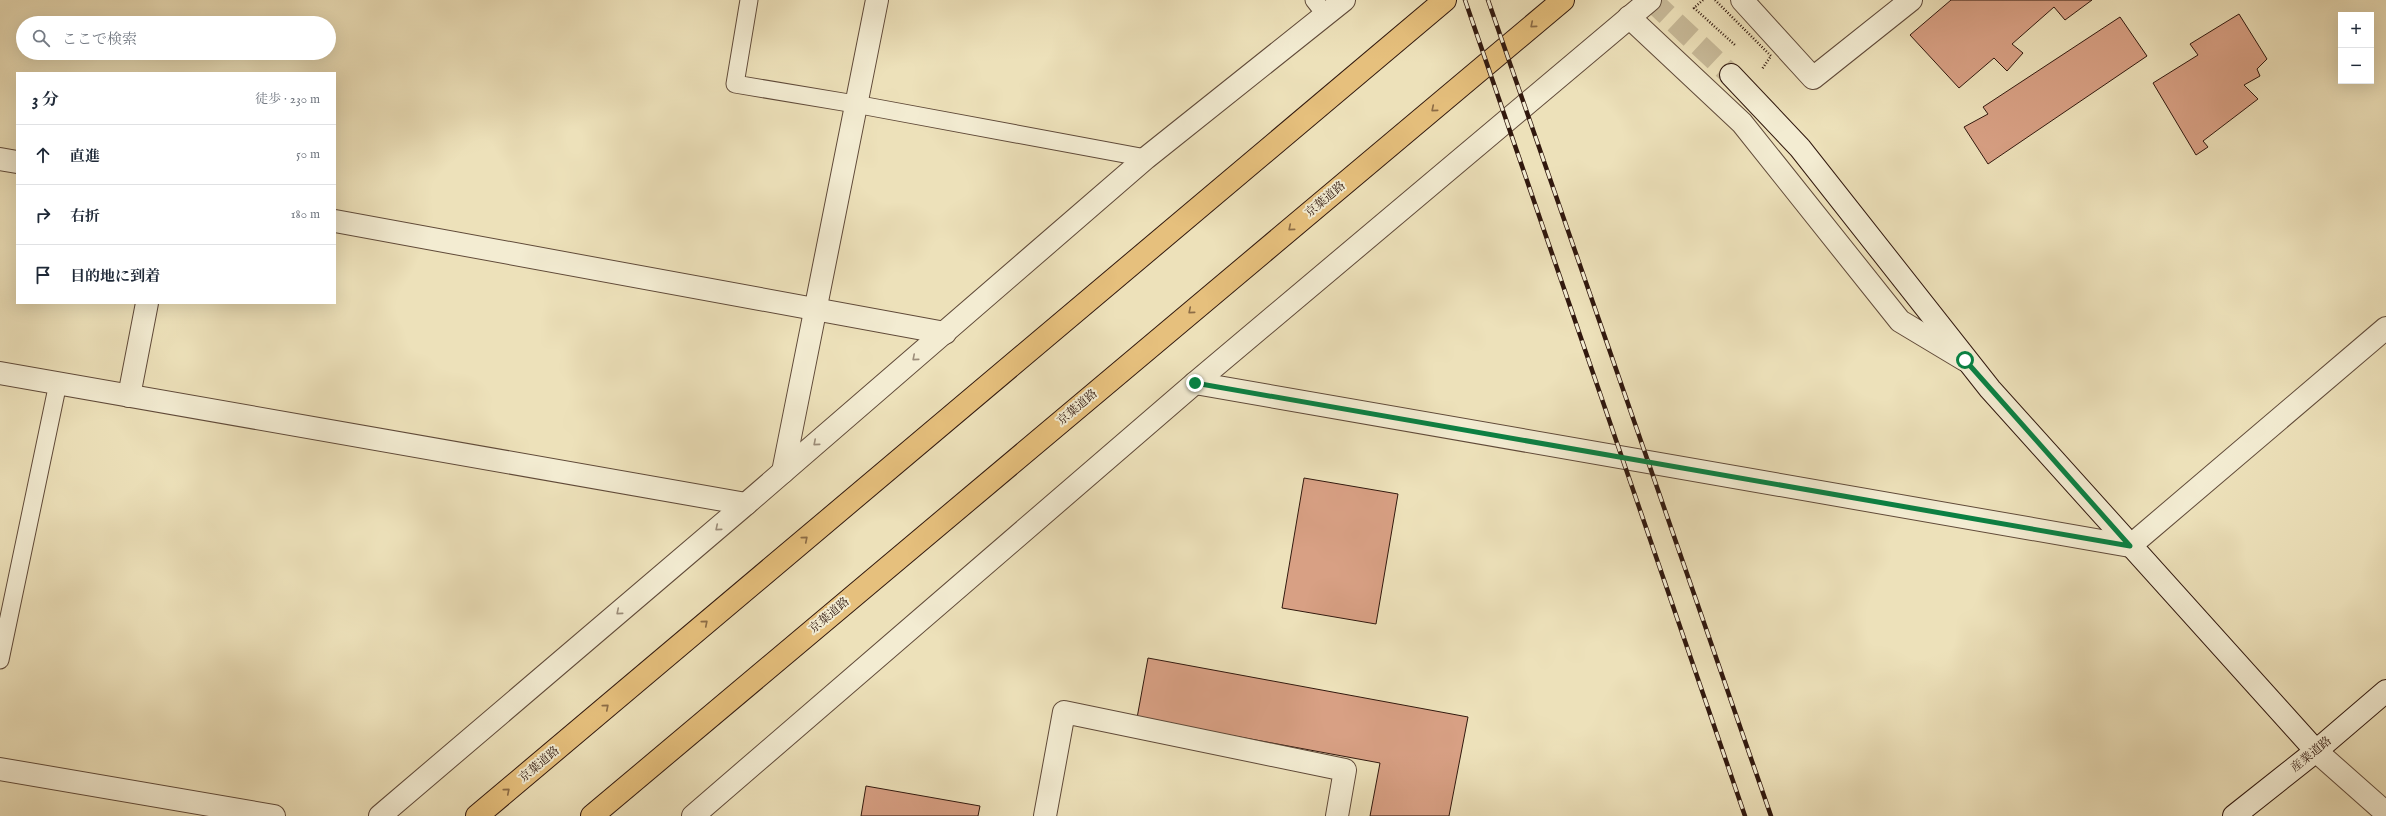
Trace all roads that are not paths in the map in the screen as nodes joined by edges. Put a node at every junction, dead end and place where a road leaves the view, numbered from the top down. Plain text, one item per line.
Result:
1 (749, 0) edge
2 (877, 0) edge
3 (1344, 0) edge
4 (1445, 0) edge
5 (1563, 0) edge
6 (1650, 0) edge
7 (1742, 0) edge
8 (1911, 0) edge
9 (1320, 7) edge
10 (1629, 17) junction
11 (1731, 75) tunnel mouth
12 (856, 104) junction
13 (1146, 158) junction
14 (0, 159) edge
15 (16, 162) edge
16 (336, 221) edge
17 (147, 304) edge
18 (814, 309) junction
19 (2386, 328) edge
20 (945, 333) junction
21 (1965, 360) junction
22 (0, 373) edge
23 (58, 383) junction
24 (1195, 383) junction
25 (129, 396) junction
26 (783, 472) junction
27 (746, 504) junction
28 (2130, 546) junction
29 (0, 660) edge
30 (2386, 691) edge
31 (2316, 751) junction
32 (0, 769) edge
33 (2386, 813) edge
34 (274, 816) edge
35 (380, 816) edge
36 (477, 816) edge
37 (592, 816) edge
38 (693, 816) edge
39 (1045, 816) edge
40 (1337, 816) edge
41 (2234, 816) edge

1 - 12 lane
2 - 12 street
3 - 9 street
36 -> 4 highway, 京葉道路
5 -> 37 highway, 京葉道路
6 - 10 street
7 - 8 street
9 - 13 street
10 - 21 street
10 - 24 street
11 - 21 street
12 - 13 lane
12 - 18 street
13 - 20 street
14 - 15 street
16 - 18 street
17 - 25 street
18 - 20 street
18 - 26 street
19 - 28 street
20 -> 26 street
21 - 28 street
22 - 23 street
23 - 25 street
23 - 29 lane
24 - 28 street
24 - 38 street
25 - 27 street
26 - 27 street
27 -> 35 street
28 - 31 street
30 - 31 street, 産業道路
31 - 33 street
31 - 41 street, 産業道路
32 - 34 street
39 - 40 street

